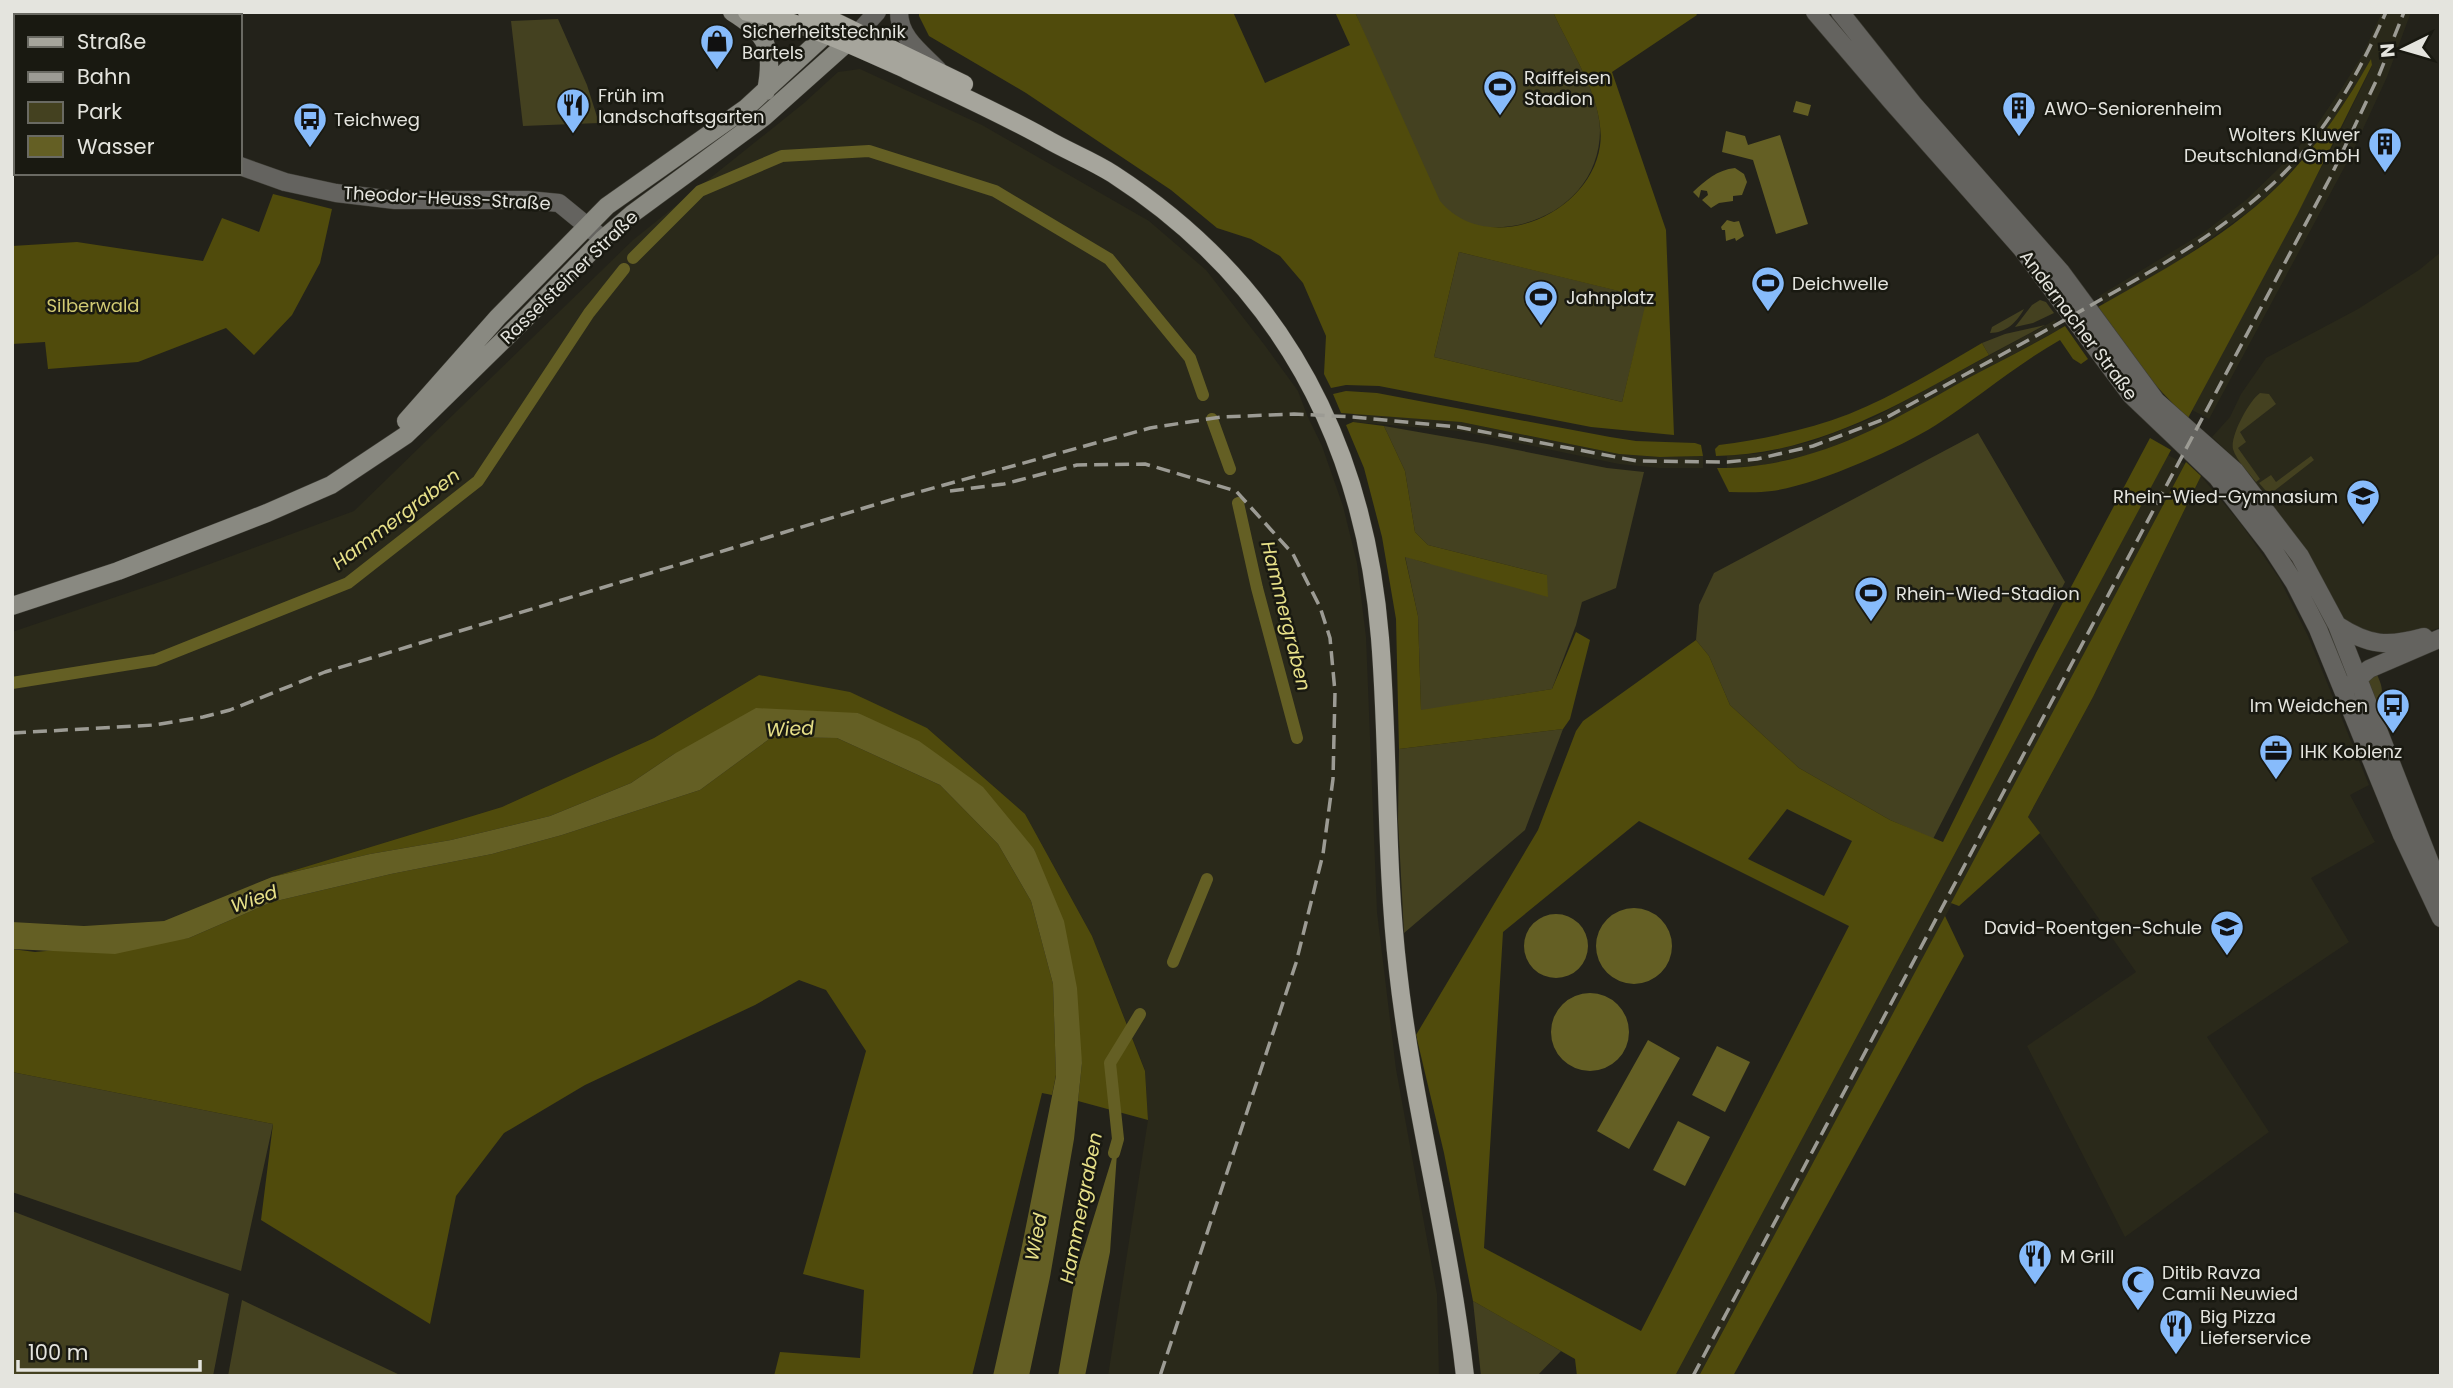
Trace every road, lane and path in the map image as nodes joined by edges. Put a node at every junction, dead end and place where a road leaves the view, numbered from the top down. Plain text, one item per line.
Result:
1 (732, 12) edge
2 (747, 12) edge
3 (807, 12) edge
4 (877, 12) edge
5 (899, 12) edge
6 (1815, 12) edge
7 (1840, 12) edge
8 (838, 23) edge
9 (852, 37) junction
10 (941, 72) junction
11 (766, 91) junction
12 (1092, 162) junction
13 (242, 167) edge
14 (586, 226) junction
15 (603, 239) junction
16 (384, 448) junction
17 (12, 606) edge
18 (2337, 625) junction
19 (2441, 635) edge
20 (2358, 676) junction
21 (2344, 693) junction
22 (2441, 891) edge
23 (2441, 918) edge
24 (1465, 1376) edge

1 - 11 main road
2 - 8 main road
3 - 8 main road
4 - 9 street
5 - 10 street
6 - 21 street, Andernacher Straße
7 - 18 street, Andernacher Straße
8 - 9 main road
8 - 11 main road, Rasselsteiner Straße
9 - 10 main road
9 - 12 main road
9 - 15 main road, Rasselsteiner Straße
10 - 12 main road
11 - 14 main road, Rasselsteiner Straße
12 - 24 main road
13 - 14 street, Theodor-Heuss-Straße
14 - 15 street, Theodor-Heuss-Straße
14 - 16 main road, Rasselsteiner Straße
15 - 16 main road, Rasselsteiner Straße
16 - 17 main road, Rasselsteiner Straße
18 - 19 street
18 - 20 street, Andernacher Straße
19 - 20 street
20 - 21 street
20 - 22 street, Andernacher Straße
21 - 23 street, Andernacher Straße

